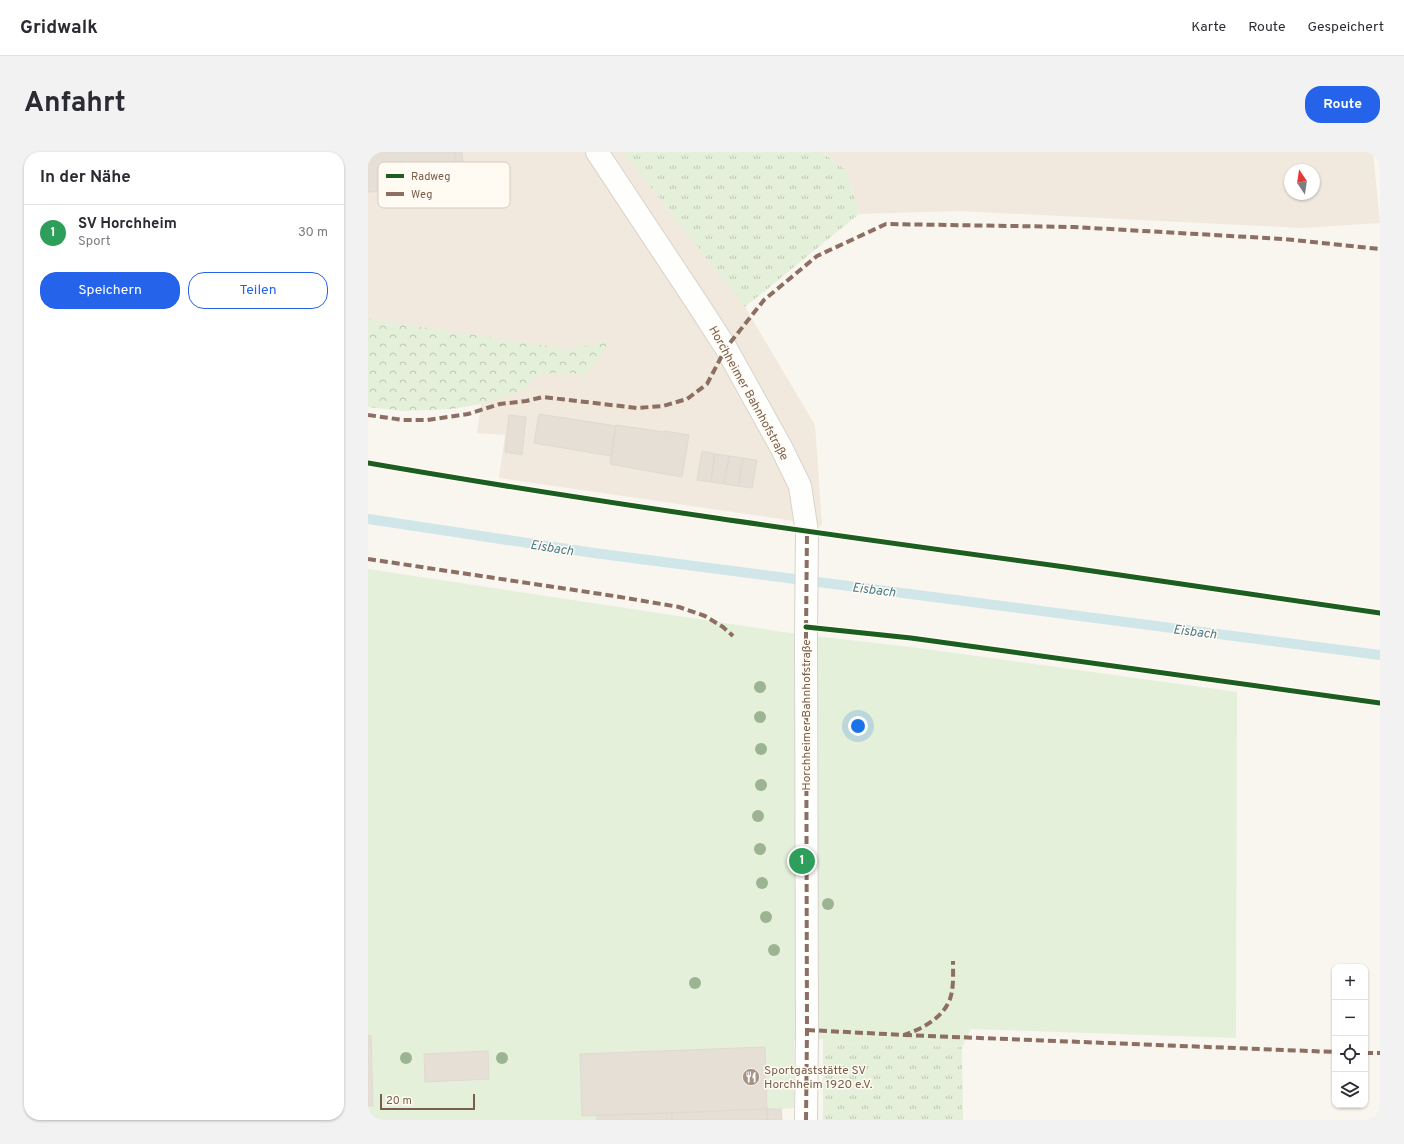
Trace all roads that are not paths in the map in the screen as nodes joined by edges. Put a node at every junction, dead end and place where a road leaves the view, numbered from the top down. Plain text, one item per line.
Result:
1 (598, 152) edge
2 (806, 1120) edge

1 - 2 street, Horchheimer Bahnhofstraße

